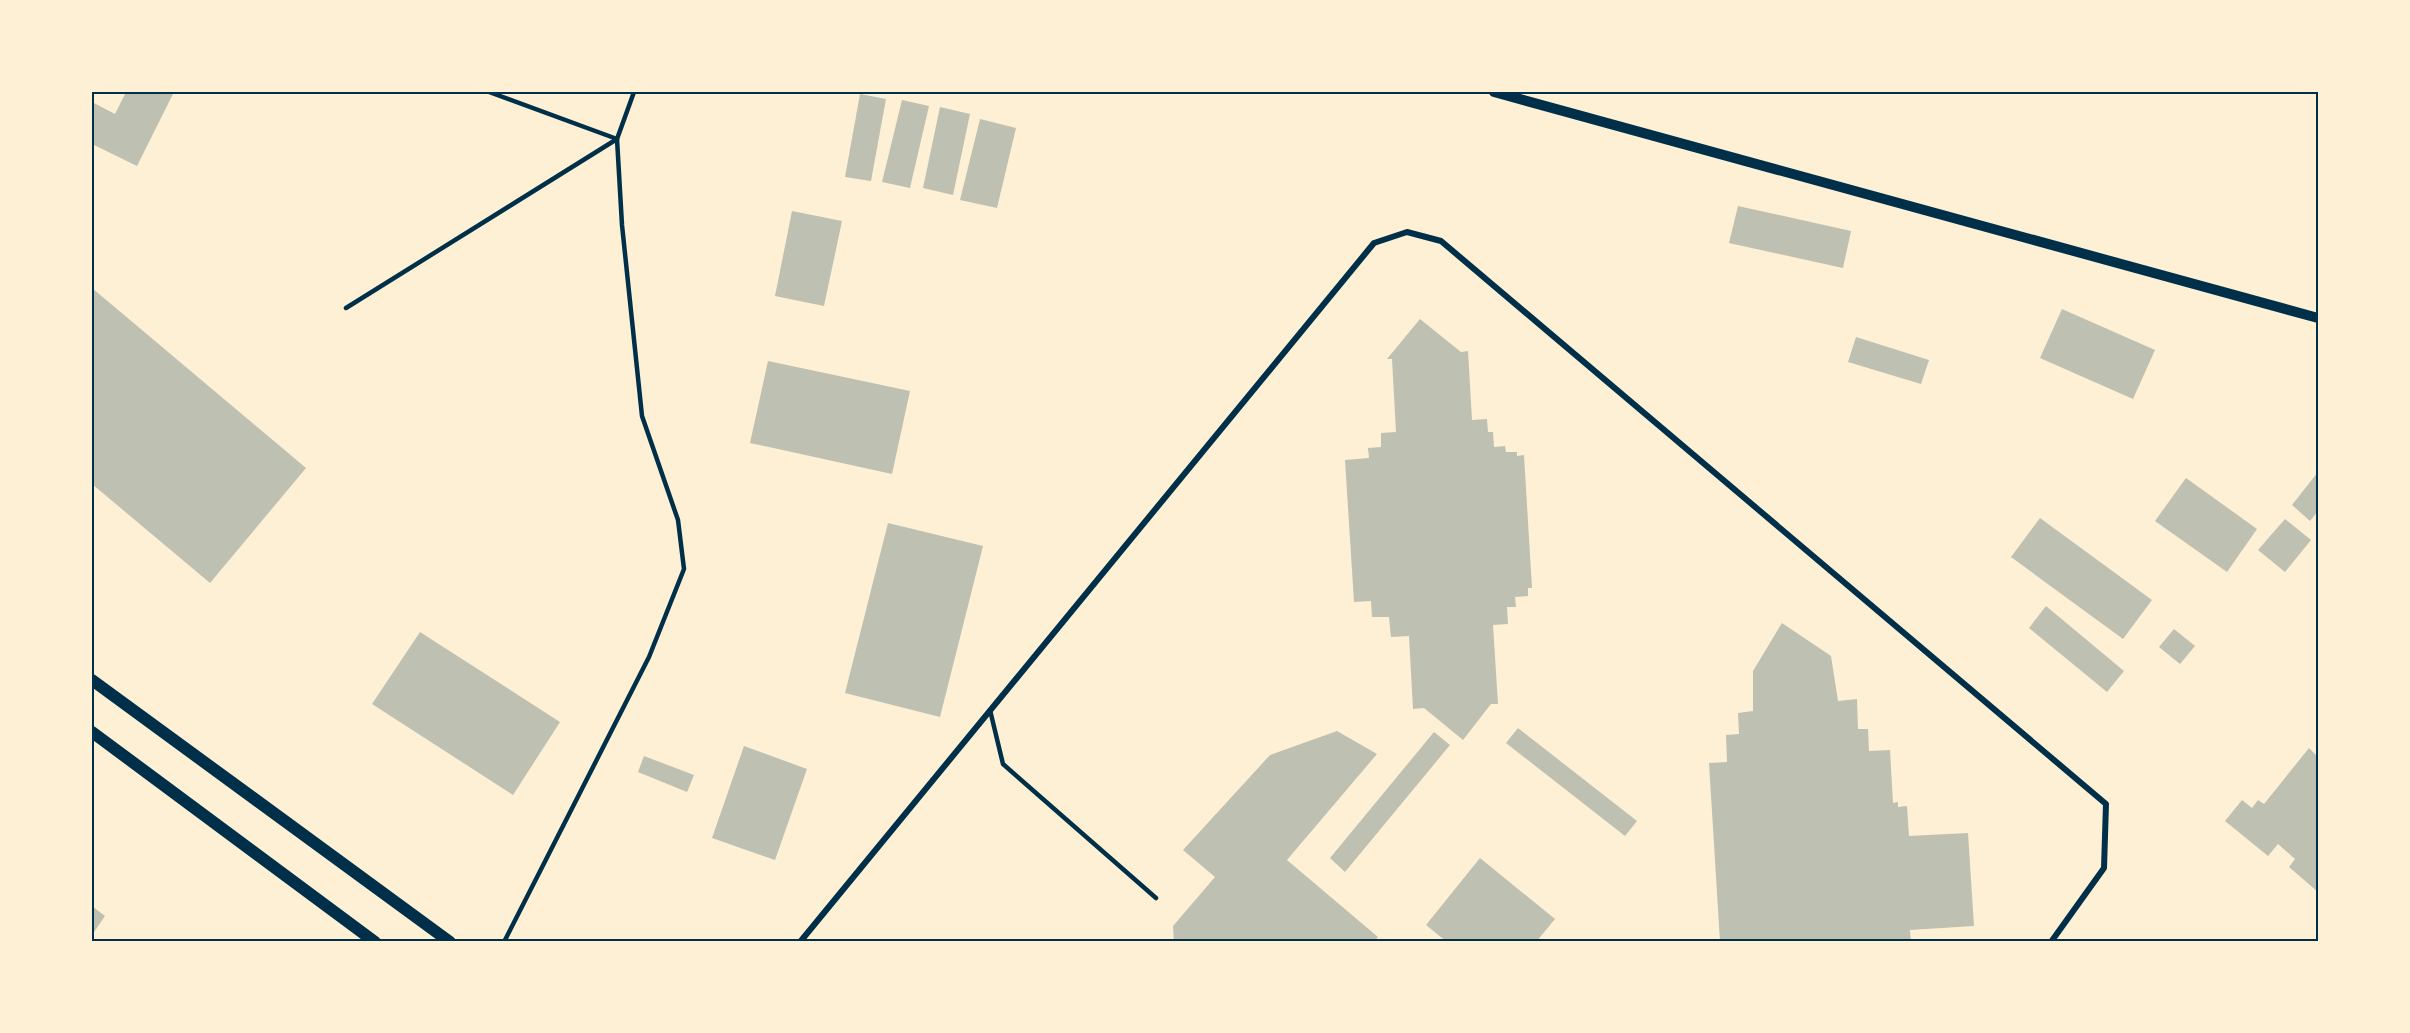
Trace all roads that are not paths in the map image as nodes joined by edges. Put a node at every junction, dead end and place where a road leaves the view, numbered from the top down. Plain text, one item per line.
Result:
1 (489, 92) edge
2 (634, 92) edge
3 (1494, 92) edge
4 (617, 139) junction
5 (346, 308) dead end
6 (2319, 318) edge
7 (92, 680) edge
8 (990, 710) junction
9 (92, 732) edge
10 (1156, 898) dead end
11 (375, 942) edge
12 (450, 942) edge
13 (504, 942) edge
14 (800, 942) edge
15 (2051, 942) edge

1 - 4 lane
2 - 4 lane
3 - 6 street
4 - 5 lane
4 - 13 lane
7 - 12 main road
8 - 10 lane
8 - 14 street
8 - 15 street
9 - 11 main road

